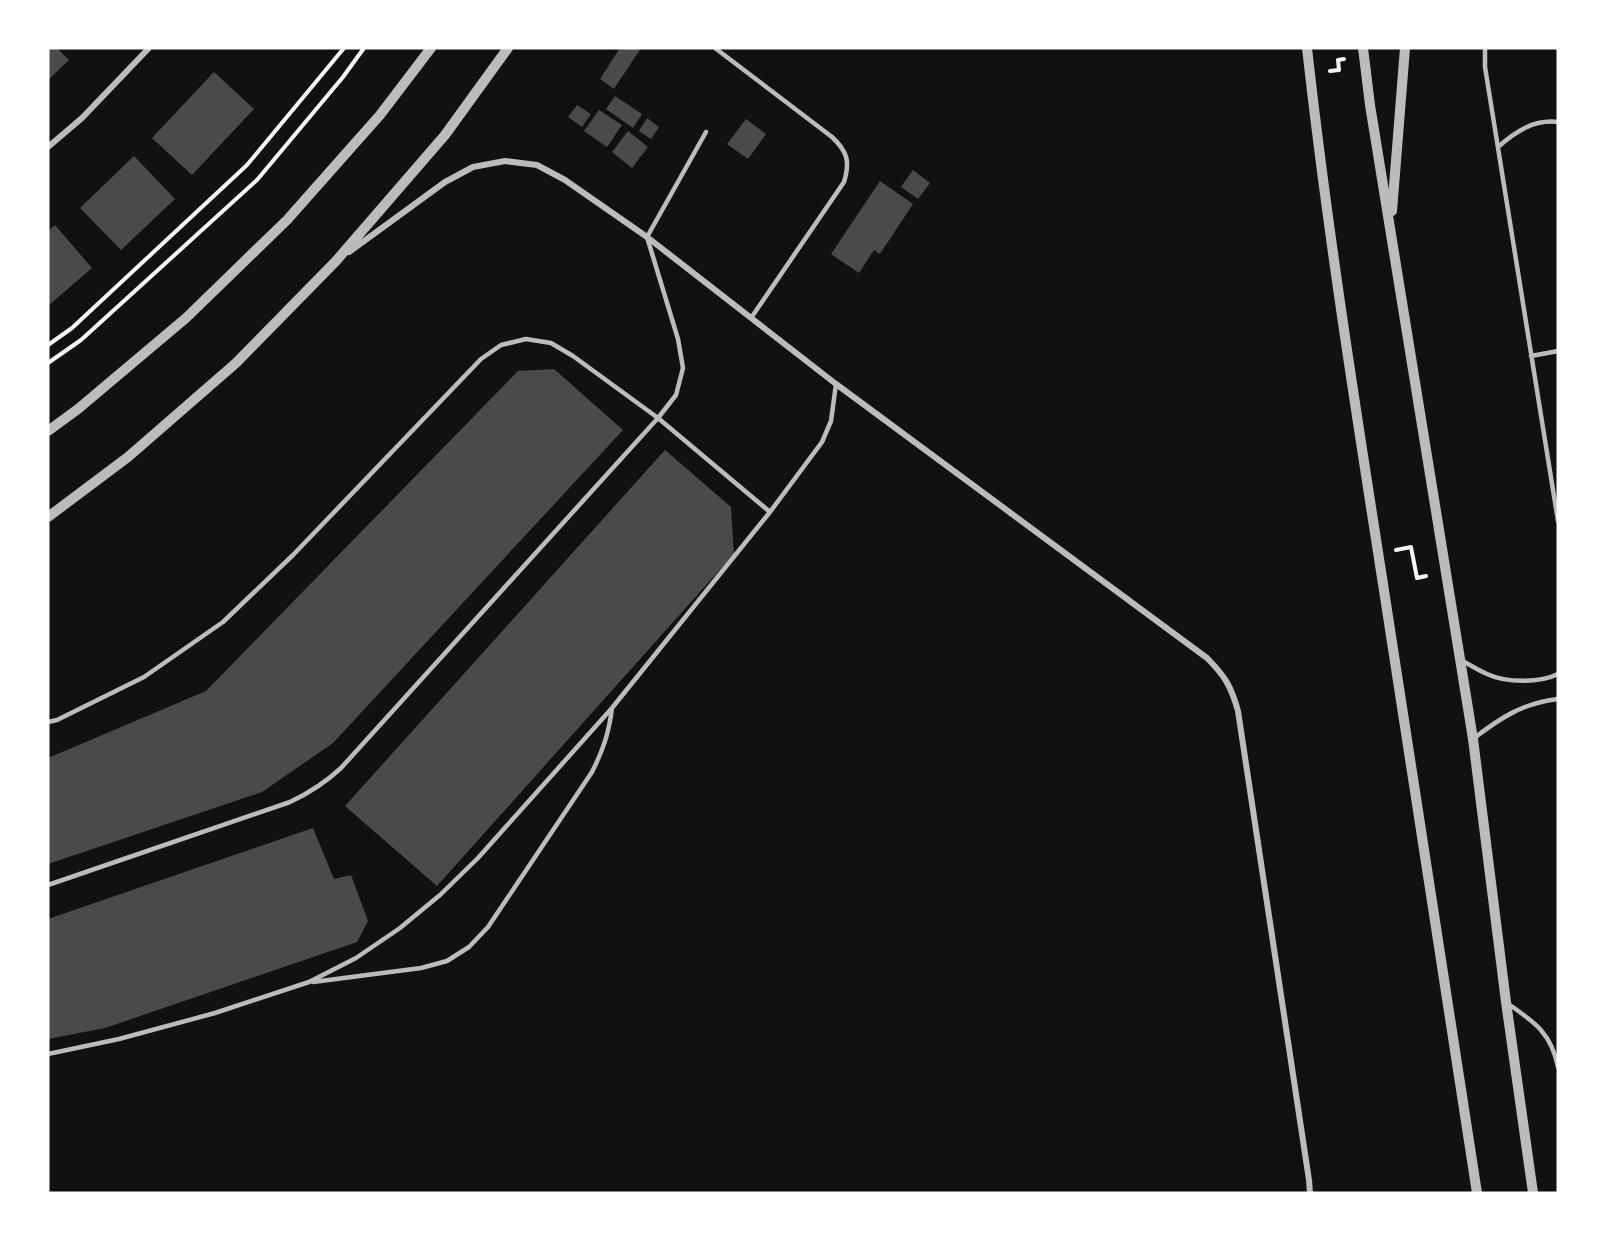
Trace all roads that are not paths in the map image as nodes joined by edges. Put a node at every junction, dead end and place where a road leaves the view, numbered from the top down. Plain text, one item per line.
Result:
1 (149, 48) edge
2 (431, 48) edge
3 (508, 48) edge
4 (715, 48) edge
5 (1307, 48) edge
6 (1363, 48) edge
7 (1405, 48) edge
8 (1485, 48) edge
9 (1558, 122) edge
10 (706, 132) dead end
11 (48, 147) edge
12 (1498, 147) junction
13 (1390, 230) junction
14 (646, 237) junction
15 (336, 261) junction
16 (751, 318) junction
17 (1558, 351) edge
18 (1531, 356) junction
19 (836, 384) junction
20 (658, 418) junction
21 (48, 431) edge
22 (770, 512) junction
23 (48, 517) edge
24 (1558, 520) edge
25 (1461, 659) junction
26 (1558, 674) edge
27 (1558, 699) edge
28 (612, 708) junction
29 (48, 722) edge
30 (1473, 739) junction
31 (48, 885) edge
32 (309, 982) junction
33 (1506, 1002) junction
34 (48, 1054) edge
35 (1558, 1066) edge
36 (1310, 1193) edge
37 (1477, 1193) edge
38 (1533, 1193) edge

1 - 11 street
2 - 21 street
3 - 15 street
4 - 16 lane
5 - 37 street
6 - 13 street
7 - 13 street
8 - 12 lane
9 - 12 lane
10 - 14 lane
12 - 18 lane
13 - 25 street
14 - 15 street
14 - 16 street
14 - 20 lane
15 - 23 street
16 - 19 street
17 - 18 lane
18 - 24 lane
19 - 22 lane
19 - 36 street
20 - 22 lane
20 - 29 lane
20 - 31 lane
22 - 28 lane
25 - 26 lane
25 - 30 street
27 - 30 lane
28 - 32 lane
28 - 32 lane
30 - 33 street
32 - 34 lane
33 - 35 lane
33 - 38 street

